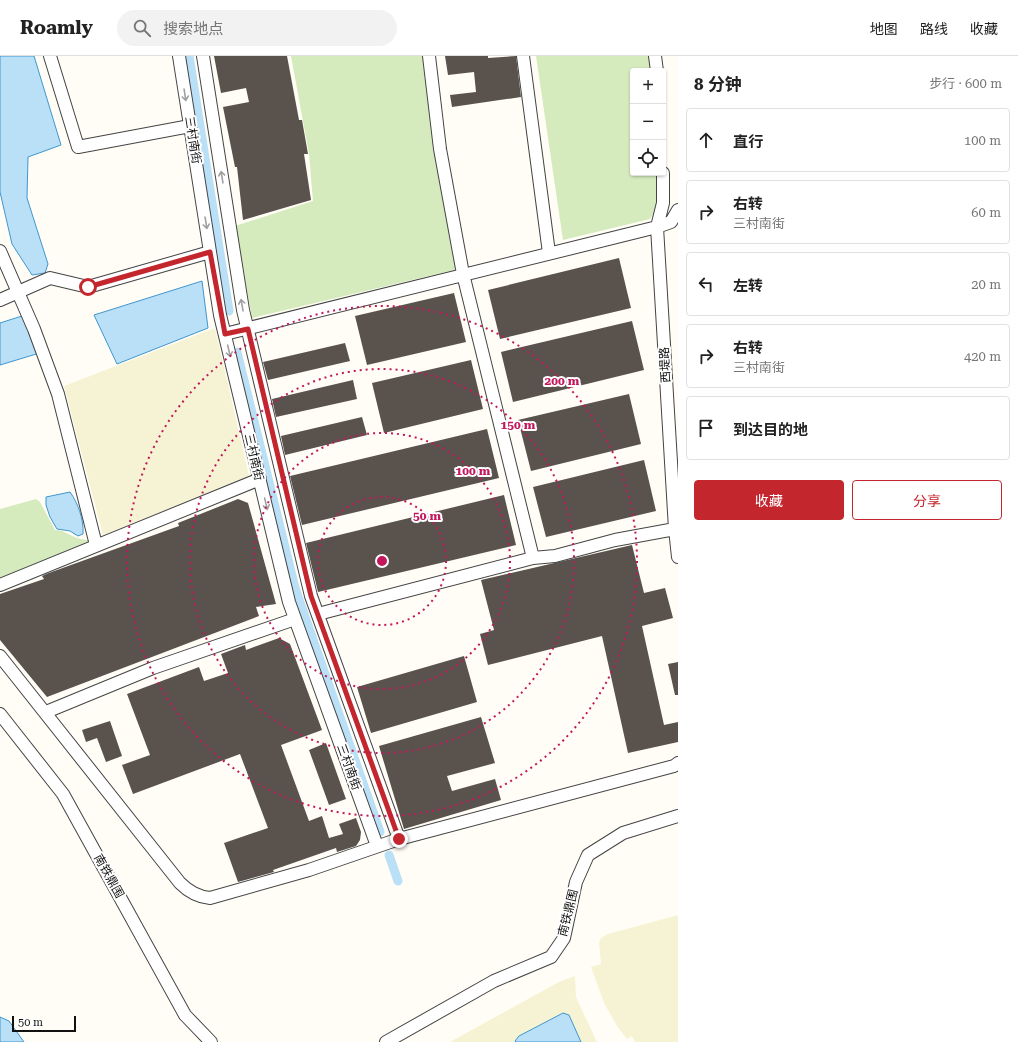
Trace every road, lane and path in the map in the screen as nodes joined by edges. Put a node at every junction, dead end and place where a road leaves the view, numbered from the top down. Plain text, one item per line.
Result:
1 (50, 56) edge
2 (179, 56) edge
3 (203, 56) edge
4 (429, 56) edge
5 (523, 56) edge
6 (655, 56) edge
7 (657, 68) edge
8 (190, 126) junction
9 (663, 176) edge
10 (678, 210) edge
11 (657, 227) junction
12 (0, 250) edge
13 (210, 252) junction
14 (549, 253) junction
15 (463, 274) junction
16 (19, 291) junction
17 (0, 300) edge
18 (248, 329) junction
19 (225, 334) junction
20 (260, 479) junction
21 (674, 529) junction
22 (96, 545) junction
23 (678, 556) edge
24 (533, 558) junction
25 (0, 585) edge
26 (318, 614) junction
27 (295, 619) junction
28 (0, 656) edge
29 (46, 712) junction
30 (0, 714) edge
31 (678, 763) edge
32 (678, 816) edge
33 (399, 839) junction
34 (377, 846) junction
35 (211, 1042) edge
36 (386, 1042) edge

1 - 8 street
2 -> 8 street, 三村南街
18 -> 3 street, 三村南街
4 - 15 street
5 - 14 street
6 - 7 street
8 -> 13 street, 三村南街
9 - 11 street, 西堤路
10 - 11 street
11 - 14 street
11 - 21 street, 西堤路
12 - 16 street
13 - 16 street
13 - 19 street, 三村南街
14 - 15 street
15 - 18 street
15 - 24 street
16 - 17 street
16 - 22 street
18 - 19 street
18 - 26 street, 三村南街
19 -> 20 street, 三村南街
20 - 22 street
20 -> 27 street, 三村南街
21 - 23 street, 西堤路
21 - 24 street
22 - 25 street
24 - 26 street
26 - 33 street, 三村南街
27 - 29 street
27 - 34 street, 三村南街
28 - 29 street
29 - 34 street
30 - 35 street, 南铁鼎围
31 - 33 street
32 - 36 street, 南铁鼎围
33 - 34 street

